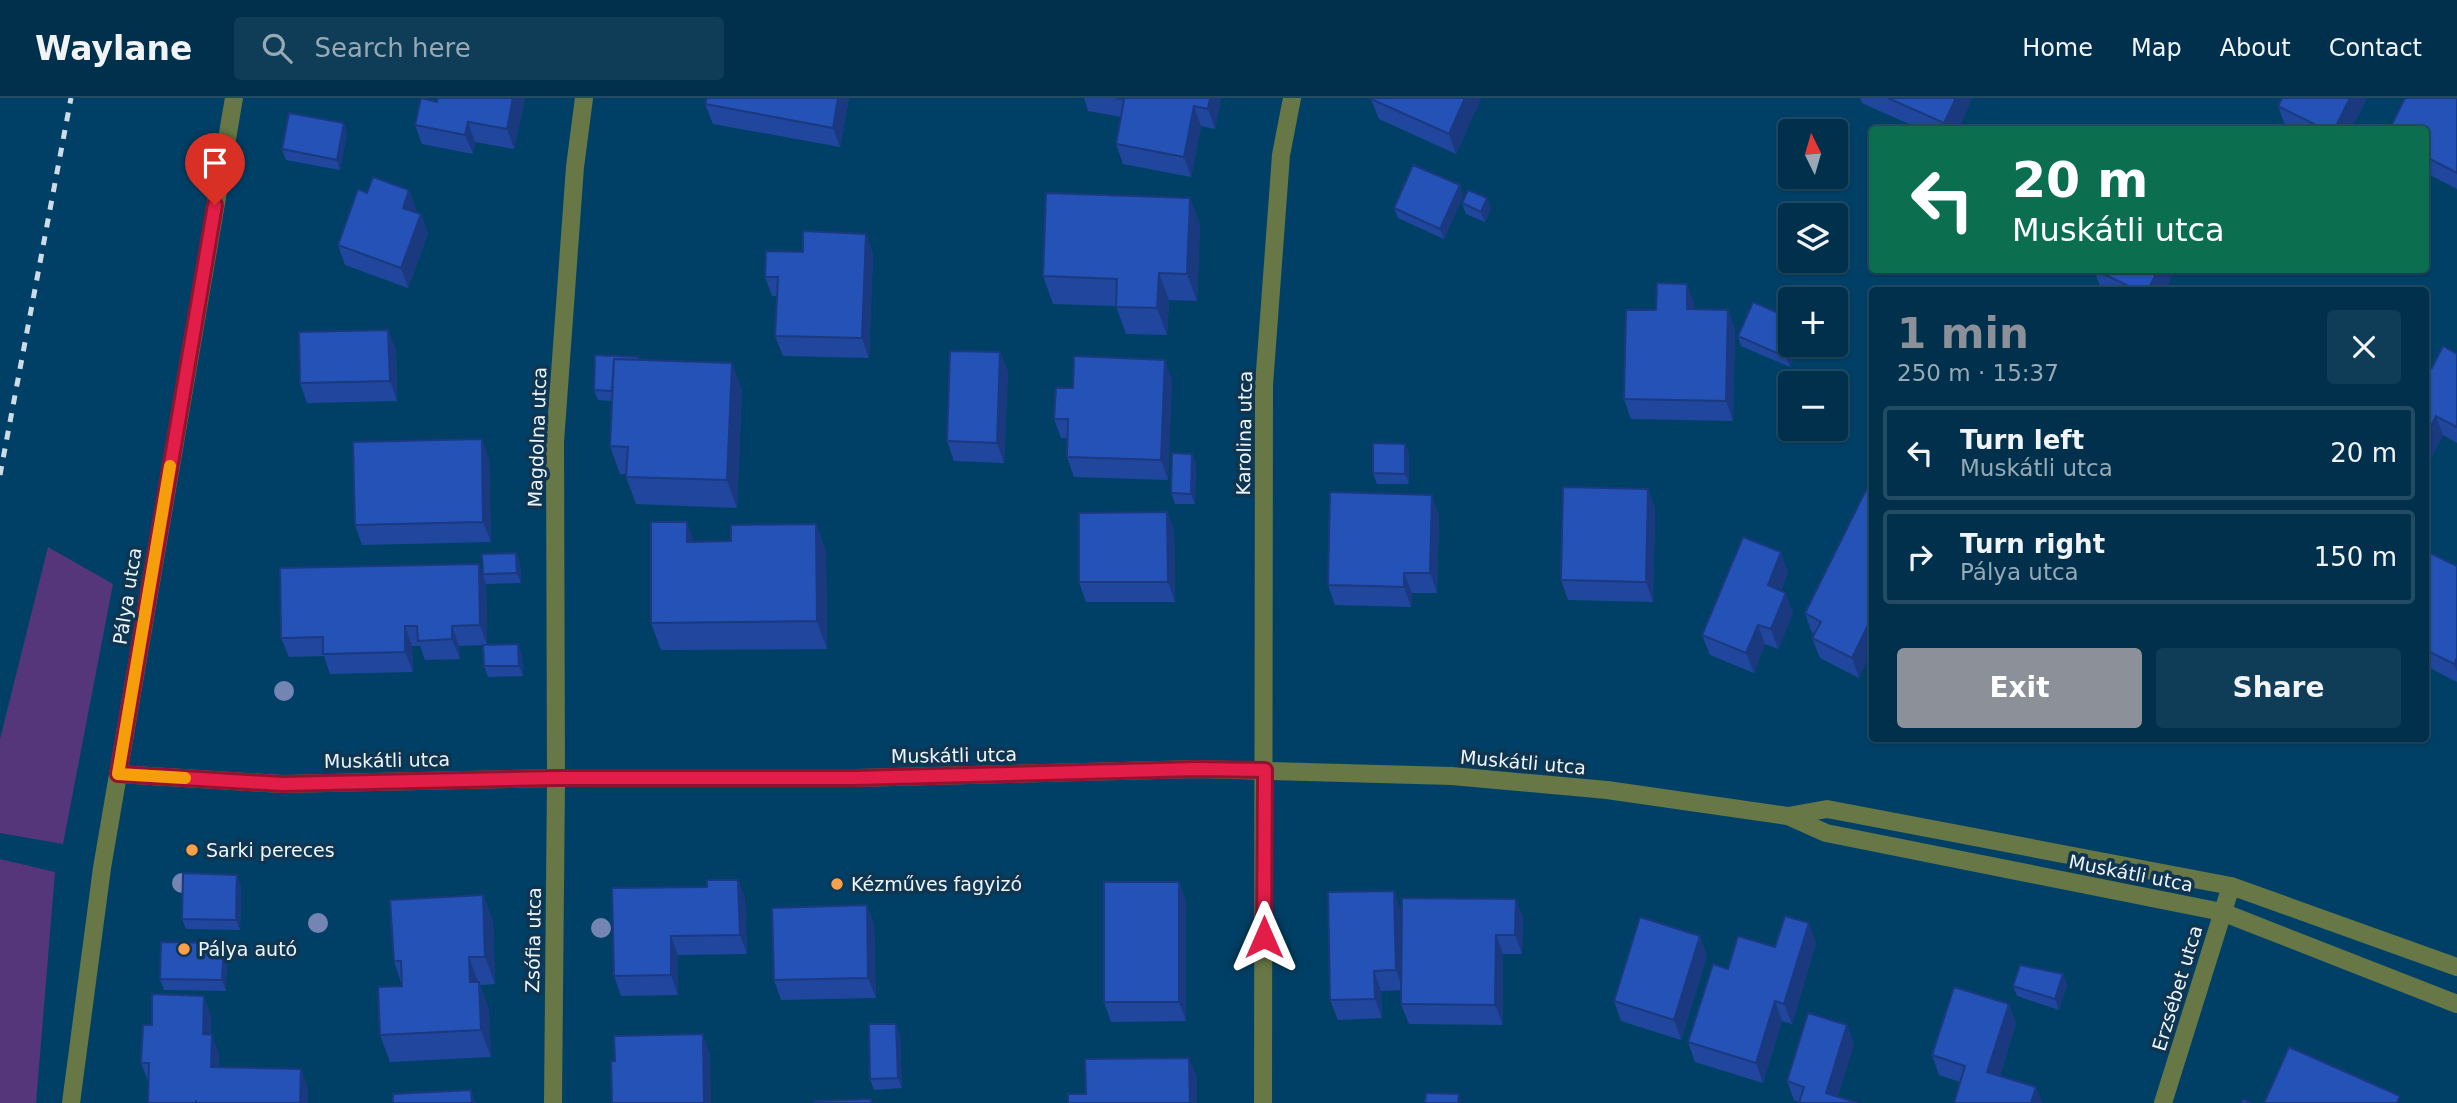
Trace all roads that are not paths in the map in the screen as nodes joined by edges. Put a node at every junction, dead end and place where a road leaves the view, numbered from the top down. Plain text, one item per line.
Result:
1 (234, 98) edge
2 (584, 98) edge
3 (1292, 98) edge
4 (1265, 770) junction
5 (118, 774) junction
6 (556, 778) junction
7 (1788, 817) junction
8 (2231, 886) junction
9 (2222, 912) junction
10 (2457, 967) edge
11 (2457, 1004) edge
12 (71, 1103) edge
13 (553, 1103) edge
14 (1263, 1103) edge
15 (2163, 1103) edge

1 - 5 street, Pálya utca
2 - 6 street, Magdolna utca
3 - 4 street, Karolina utca
4 - 6 street, Muskátli utca
4 - 7 street, Muskátli utca
4 - 14 street, Karolina utca
5 - 6 street, Muskátli utca
5 - 12 street, Pálya utca
6 - 13 street, Zsófia utca
7 - 8 street, Muskátli utca
7 - 9 street, Muskátli utca
8 - 9 street, Erzsébet utca
8 - 10 street, Muskátli utca
9 - 11 street, Muskátli utca
9 - 15 street, Erzsébet utca

